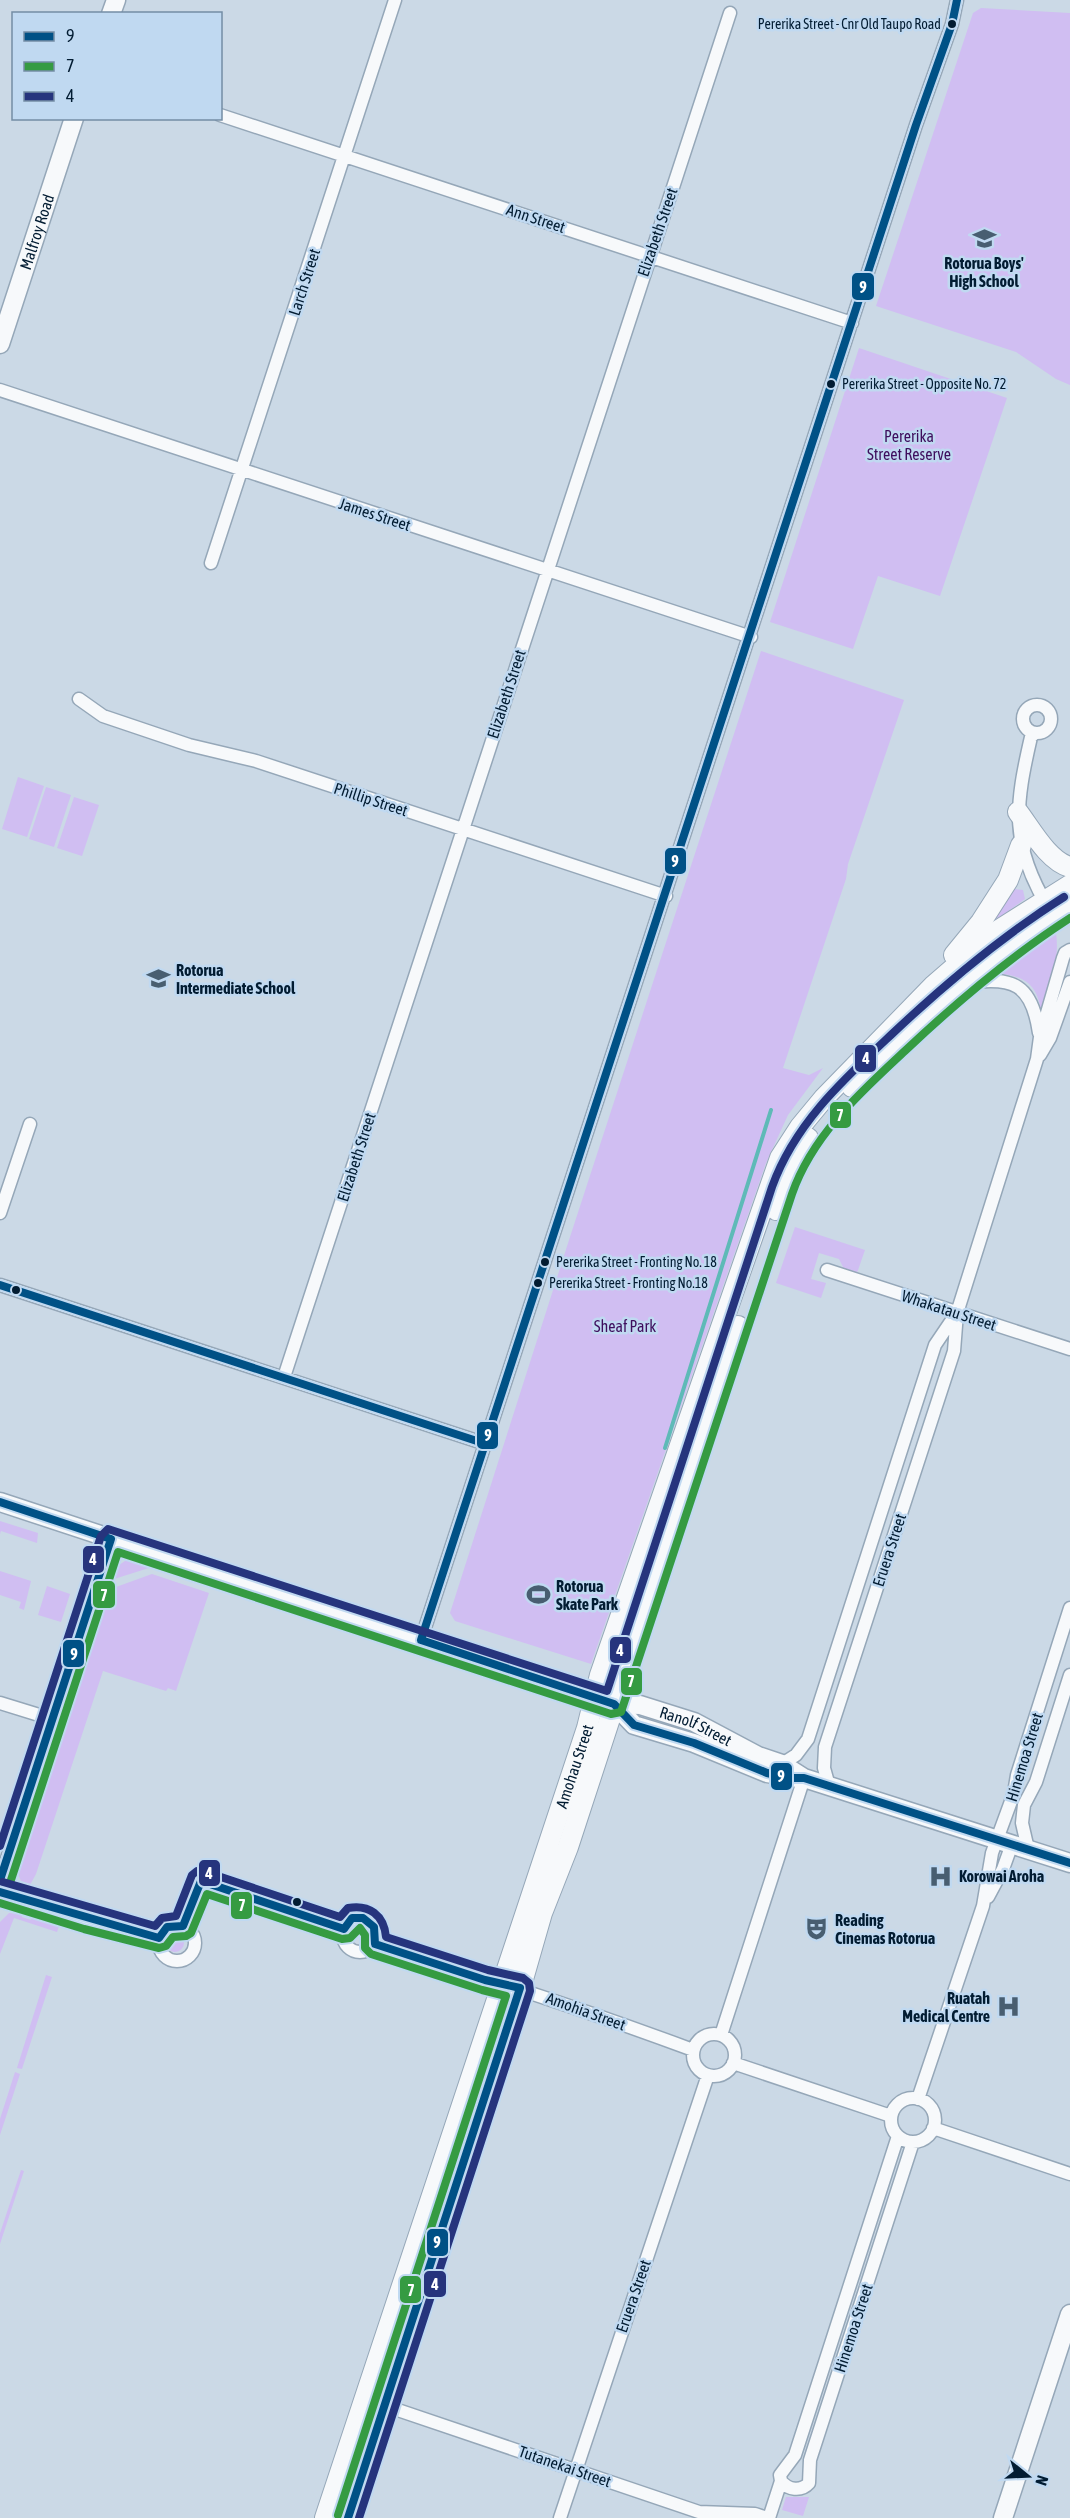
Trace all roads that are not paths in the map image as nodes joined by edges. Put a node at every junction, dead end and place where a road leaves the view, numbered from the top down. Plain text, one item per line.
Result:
1 (395, 0) edge
2 (957, 0) edge
3 (730, 13) dead end
4 (222, 116) edge
5 (73, 120) edge
6 (345, 155) junction
7 (650, 255) junction
8 (852, 323) junction
9 (0, 344) edge
10 (0, 390) edge
11 (243, 470) junction
12 (211, 563) dead end
13 (547, 570) junction
14 (751, 637) junction
15 (79, 699) dead end
16 (1035, 733) dead end
17 (1018, 812) junction
18 (462, 830) junction
19 (1021, 845) junction
20 (1070, 867) edge
21 (1070, 885) edge
22 (666, 896) junction
23 (1056, 907) edge
24 (1070, 950) edge
25 (1070, 982) edge
26 (963, 984) junction
27 (934, 985) junction
28 (1040, 1037) junction
29 (1037, 1059) junction
30 (30, 1125) dead end
31 (0, 1213) edge
32 (828, 1270) dead end
33 (0, 1285) edge
34 (957, 1313) junction
35 (1070, 1349) edge
36 (284, 1377) junction
37 (486, 1444) junction
38 (0, 1502) edge
39 (111, 1539) junction
40 (641, 1556) junction
41 (660, 1562) junction
42 (1070, 1608) edge
43 (421, 1640) junction
44 (1070, 1675) edge
45 (595, 1698) junction
46 (0, 1703) edge
47 (614, 1704) junction
48 (52, 1719) junction
49 (782, 1764) junction
50 (804, 1778) junction
51 (829, 1786) junction
52 (1012, 1844) junction
53 (1070, 1863) edge
54 (0, 1880) edge
55 (0, 1892) edge
56 (183, 1926) junction
57 (345, 1929) junction
58 (159, 1938) junction
59 (375, 1944) junction
60 (511, 1986) junction
61 (721, 2035) junction
62 (693, 2050) junction
63 (733, 2063) junction
64 (708, 2075) junction
65 (918, 2099) junction
66 (891, 2116) junction
67 (933, 2128) junction
68 (898, 2136) junction
69 (913, 2142) junction
70 (1070, 2174) edge
71 (1070, 2314) edge
72 (364, 2399) junction
73 (384, 2406) junction
74 (576, 2469) junction
75 (781, 2481) junction
76 (326, 2518) edge
77 (348, 2518) edge
78 (560, 2518) edge
79 (768, 2518) edge
80 (1003, 2518) edge

1 - 6 street, Larch Street
2 - 8 street
3 - 7 street, Elizabeth Street
4 - 6 street, Ann Street
5 - 9 main road, Malfroy Road
6 - 7 street, Ann Street
6 - 11 street, Larch Street
7 - 8 street, Ann Street
7 - 13 street, Elizabeth Street
8 - 14 street
10 - 11 street, James Street
11 - 12 street, Larch Street
11 - 13 street, James Street
13 - 14 street, James Street
13 - 18 street, Elizabeth Street
14 - 22 street
15 - 18 street, Phillip Street
16 - 17 street
17 - 19 street
17 - 20 main road
18 - 22 street, Phillip Street
18 - 36 street, Elizabeth Street
19 - 23 street
19 - 27 main road
21 - 23 main road, Amohau Street
22 - 37 street
23 - 26 main road, Amohau Street
23 - 27 main road, Amohau Street
24 - 28 street, Eruera Street
25 - 29 street, Eruera Street
26 - 28 street, Eruera Street
26 - 41 main road, Amohau Street
27 - 40 main road, Amohau Street
28 - 29 street, Eruera Street
29 - 34 street, Eruera Street
30 - 31 street
32 - 34 street, Whakatau Street
33 - 36 street
34 - 35 street, Whakatau Street
34 - 49 street, Eruera Street
34 - 51 street, Eruera Street
36 - 37 street
37 - 43 street
38 - 39 main road, Ranolf Street
39 - 43 main road, Ranolf Street
39 - 48 street
40 - 41 main road
40 - 45 main road, Amohau Street
41 - 47 main road, Amohau Street
42 - 52 street, Hinemoa Street
43 - 45 main road, Ranolf Street
44 - 52 street, Hinemoa Street
45 - 47 main road, Ranolf Street
45 - 60 main road, Amohau Street
46 - 48 street
47 - 49 main road, Ranolf Street
47 - 50 main road, Ranolf Street
47 - 60 main road, Amohau Street
48 - 54 street
49 - 50 main road, Ranolf Street
50 - 51 main road, Ranolf Street
50 - 61 street
51 - 52 main road, Ranolf Street
52 - 53 main road, Ranolf Street
52 - 65 street, Hinemoa Street
55 - 58 street
56 - 57 street
56 - 58 street
56 - 58 street
57 - 59 street, Amohia Street
57 - 59 street
59 - 60 street, Amohia Street
60 - 62 street, Amohia Street
60 - 72 main road, Amohau Street
60 - 73 main road, Amohau Street
61 - 62 street
61 - 63 street
62 - 64 street
63 - 64 street
63 - 66 street
64 - 74 street, Eruera Street
65 - 66 street
65 - 67 street
66 - 68 street
67 - 69 street
67 - 70 street
68 - 69 street
68 - 75 street, Hinemoa Street
69 - 75 street, Hinemoa Street
71 - 80 main road
72 - 73 street, Tutanekai Street
72 - 76 main road, Amohau Street
73 - 74 street, Tutanekai Street
73 - 77 main road, Amohau Street
74 - 78 street, Eruera Street
74 - 79 street, Tutanekai Street
75 - 79 street, Hinemoa Street

